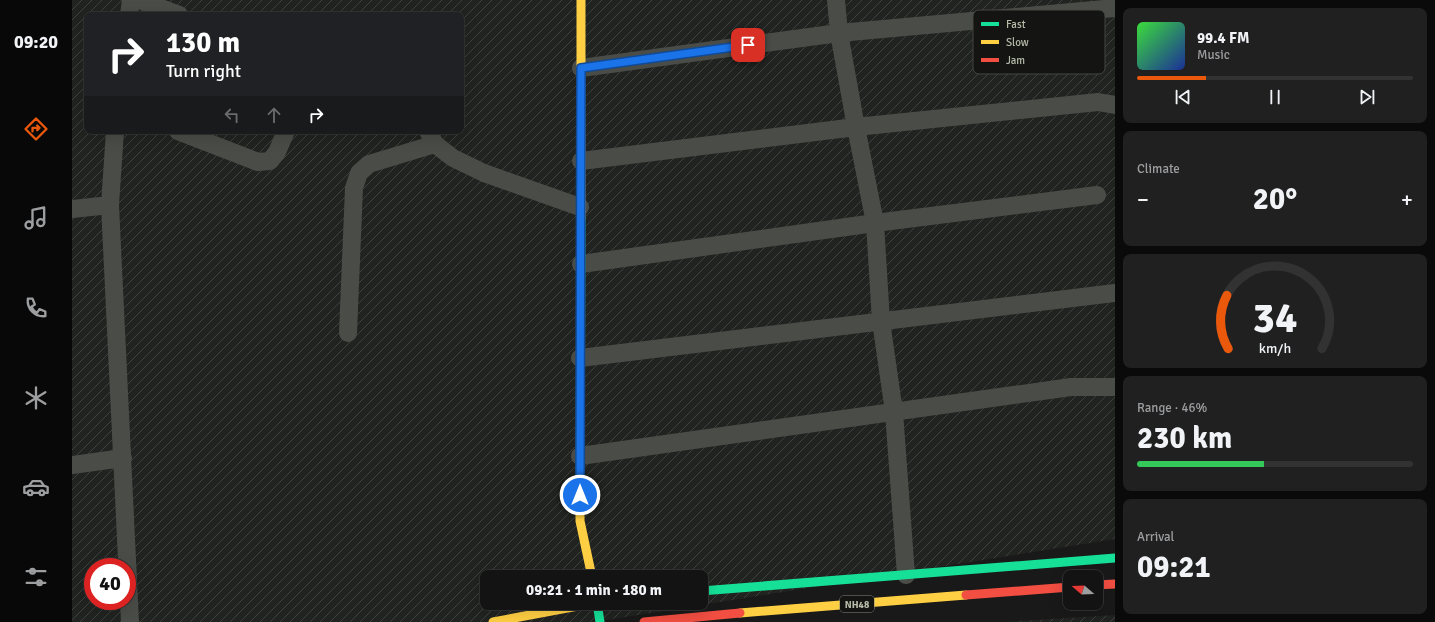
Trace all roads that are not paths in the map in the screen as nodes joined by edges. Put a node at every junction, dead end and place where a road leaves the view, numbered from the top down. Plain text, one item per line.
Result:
1 (131, 0) edge
2 (140, 0) edge
3 (581, 0) edge
4 (836, 0) edge
5 (1115, 8) edge
6 (1093, 10) edge
7 (129, 12) edge
8 (171, 12) edge
9 (973, 21) edge
10 (839, 33) junction
11 (581, 68) junction
12 (1115, 105) edge
13 (856, 127) junction
14 (115, 134) edge
15 (186, 134) edge
16 (285, 134) edge
17 (432, 137) edge
18 (581, 161) junction
19 (1097, 195) dead end
20 (110, 205) junction
21 (580, 207) junction
22 (72, 208) edge
23 (875, 223) junction
24 (581, 264) junction
25 (1115, 293) edge
26 (881, 321) junction
27 (348, 332) dead end
28 (580, 358) junction
29 (1115, 387) edge
30 (894, 412) junction
31 (580, 456) junction
32 (122, 458) junction
33 (72, 465) edge
34 (1115, 558) edge
35 (590, 570) edge
36 (906, 575) junction
37 (1115, 584) edge
38 (1103, 585) edge
39 (1063, 588) edge
40 (708, 590) edge
41 (558, 610) edge
42 (597, 610) edge
43 (775, 616) edge
44 (671, 620) edge
45 (130, 622) edge
46 (493, 622) edge
47 (600, 622) edge
48 (644, 622) edge

1 - 7 street
2 - 8 street
3 - 11 main road
4 - 10 street
5 - 6 street
9 - 10 street
10 - 11 street
10 - 13 street
11 - 18 main road
12 - 13 street
13 - 18 street
13 - 23 street
14 - 20 street
15 - 16 street
17 - 21 street
17 - 27 street
18 - 21 main road
19 - 23 street
20 - 22 street
20 - 32 street
21 - 24 main road
23 - 24 street
23 - 26 street
24 - 28 main road
25 - 26 street
26 - 28 street
26 - 30 street
28 - 31 main road
29 - 30 street
30 - 31 street
30 - 36 street
31 - 35 main road
32 - 33 street
32 - 45 street
34 - 36 main road, NH48
36 - 40 main road, NH48
37 - 38 main road
39 - 43 main road, NH48
41 - 46 main road
42 - 47 main road
43 - 44 main road, NH48
44 - 48 main road, NH48

